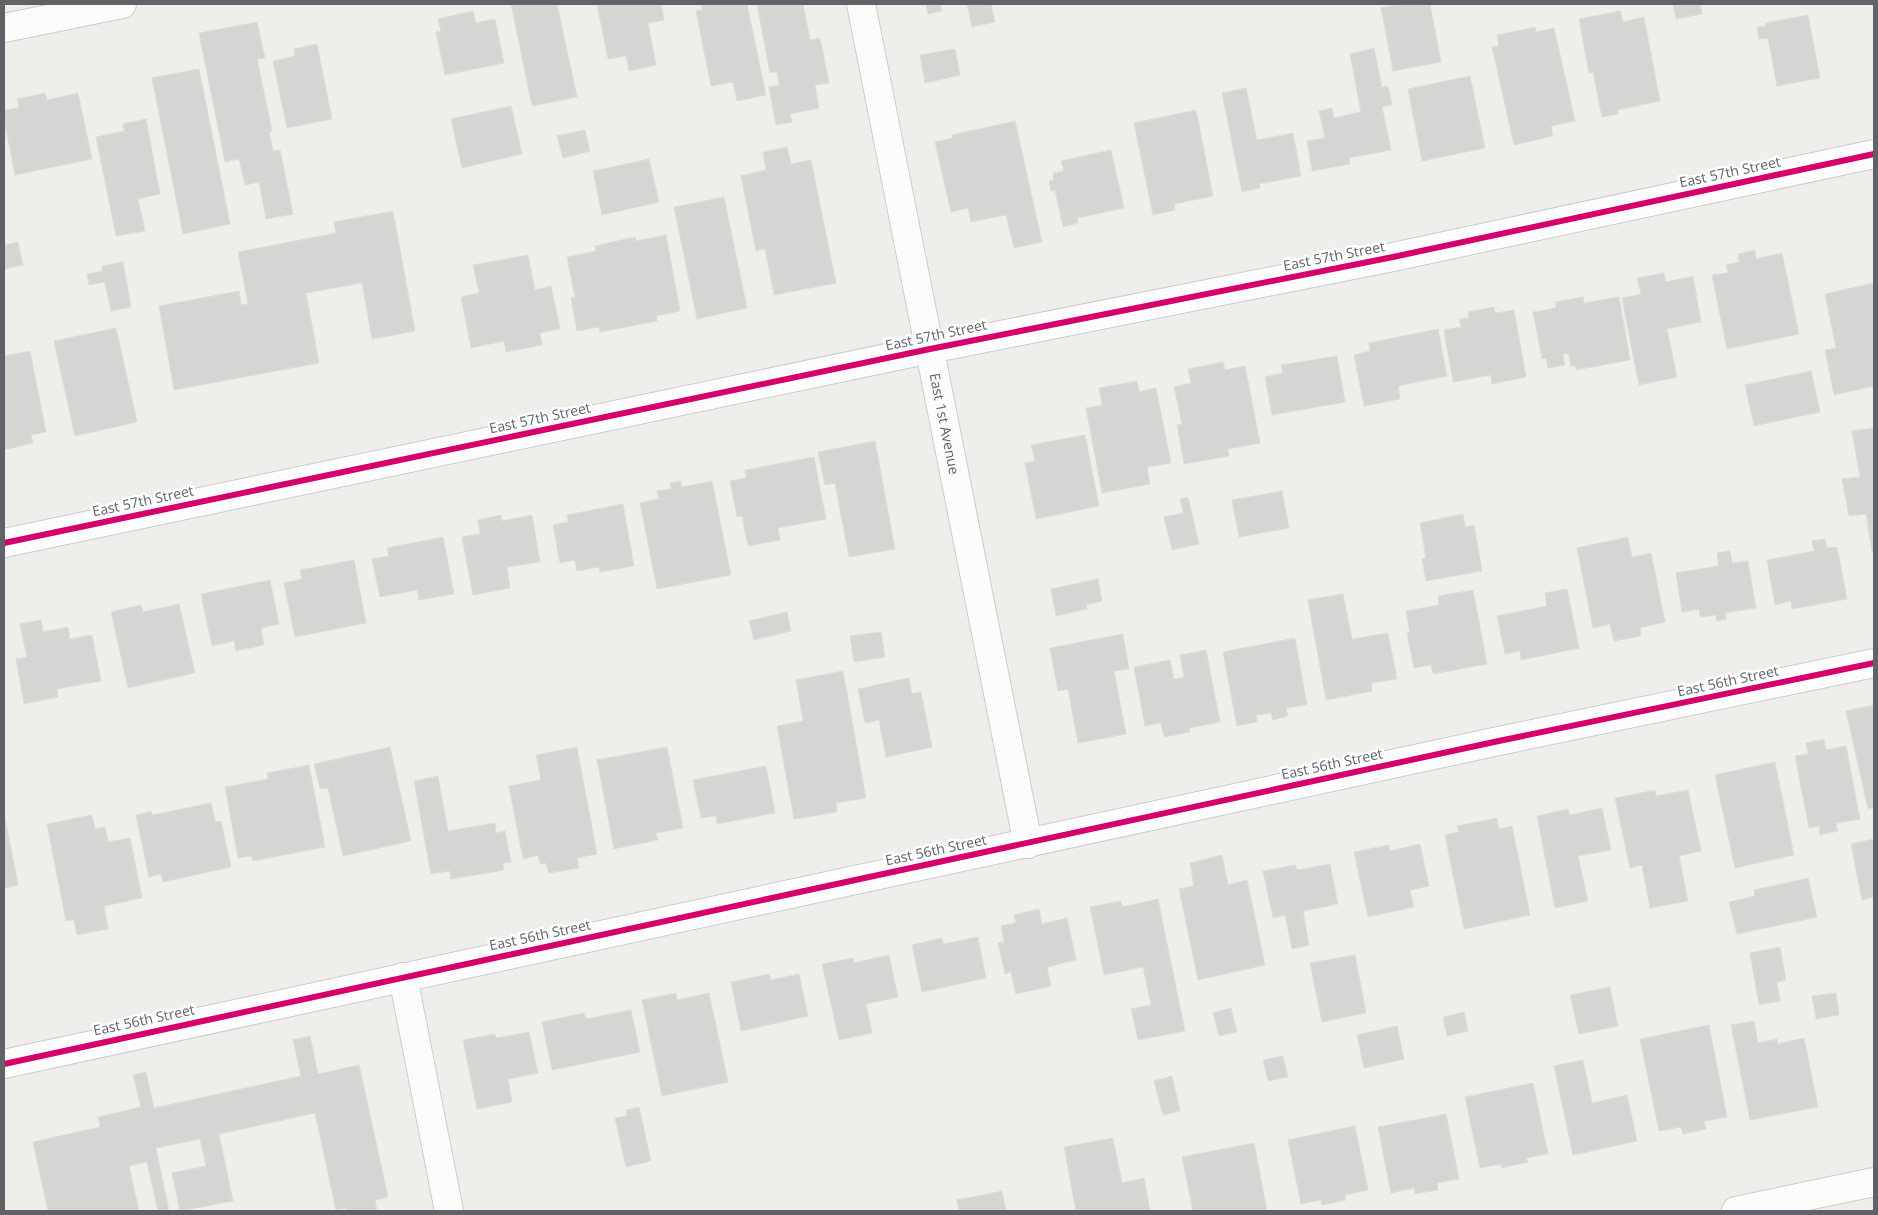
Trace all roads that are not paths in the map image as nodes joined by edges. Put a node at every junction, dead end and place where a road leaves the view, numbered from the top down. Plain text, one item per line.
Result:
1 (122, 4) edge
2 (861, 4) edge
3 (4, 28) edge
4 (1874, 154) edge
5 (930, 349) junction
6 (4, 543) edge
7 (1874, 664) edge
8 (1028, 844) junction
9 (403, 977) junction
10 (4, 1064) edge
11 (1874, 1182) edge
12 (449, 1211) edge
13 (1736, 1211) edge

1 - 3 street
2 - 5 street, East 1st Avenue
4 - 5 street, East 57th Street
5 - 6 street, East 57th Street
5 - 8 street, East 1st Avenue
7 - 8 street, East 56th Street
8 - 9 street, East 56th Street
9 - 10 street, East 56th Street
9 - 12 street
11 - 13 street

